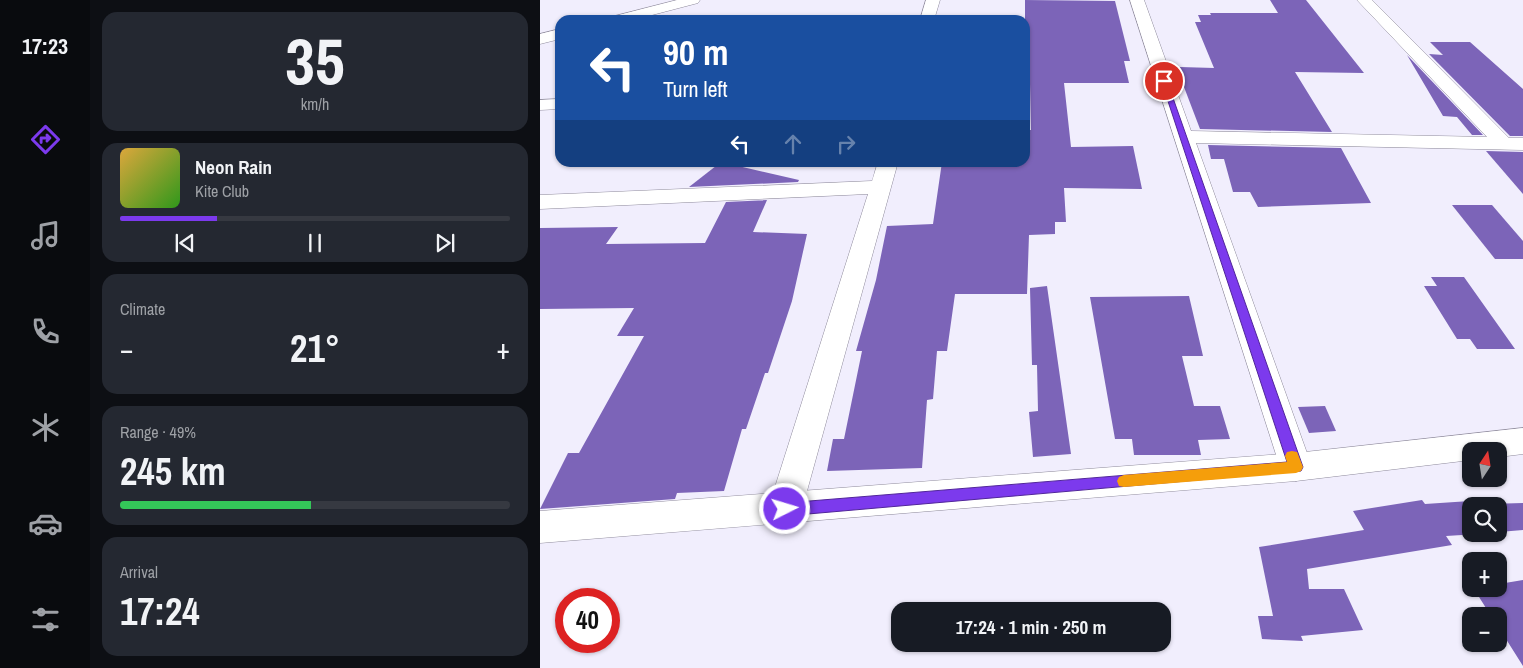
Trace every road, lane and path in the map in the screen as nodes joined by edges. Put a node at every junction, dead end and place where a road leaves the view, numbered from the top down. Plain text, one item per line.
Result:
1 (693, 0) edge
2 (933, 0) edge
3 (1137, 0) edge
4 (1364, 0) edge
5 (635, 15) edge
6 (928, 15) edge
7 (555, 35) edge
8 (540, 39) edge
9 (555, 104) edge
10 (540, 105) edge
11 (1182, 137) junction
12 (1513, 144) edge
13 (885, 175) edge
14 (540, 202) edge
15 (1523, 441) edge
16 (1296, 467) junction
17 (785, 509) junction
18 (540, 527) edge

1 - 5 street
2 - 6 street
3 - 11 street
4 - 12 street
7 - 8 street
9 - 10 street
11 - 12 street
11 - 16 street
13 - 14 street
13 - 17 street
15 - 16 street
16 - 17 street
17 - 18 street

